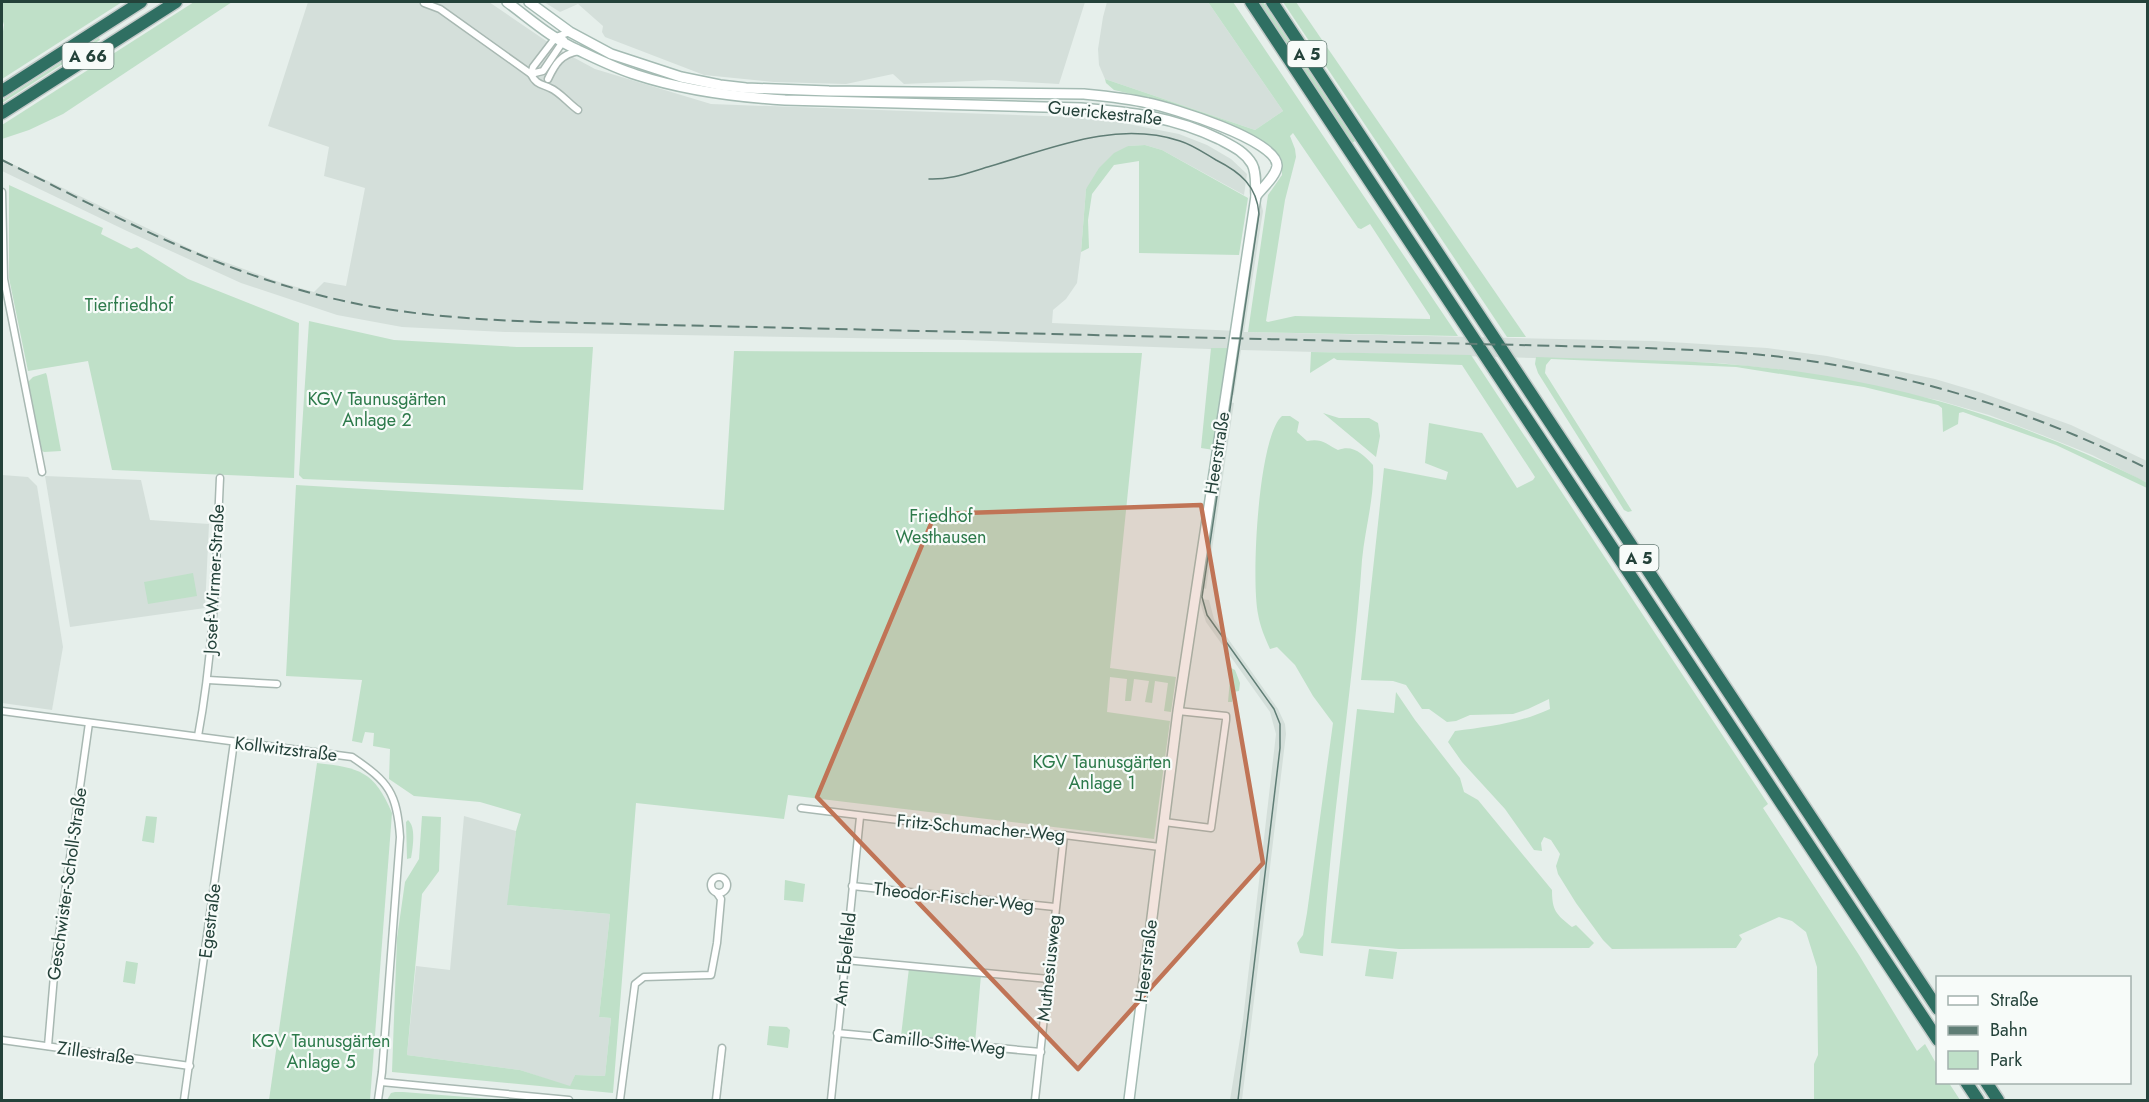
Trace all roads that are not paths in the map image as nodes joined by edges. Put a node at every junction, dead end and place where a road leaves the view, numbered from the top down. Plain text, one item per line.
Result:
1 (141, 2) edge
2 (176, 2) edge
3 (507, 2) edge
4 (529, 2) edge
5 (1251, 2) edge
6 (1272, 2) edge
7 (424, 3) dead end
8 (570, 33) junction
9 (559, 39) junction
10 (579, 51) junction
11 (547, 66) junction
12 (531, 74) junction
13 (548, 79) junction
14 (549, 87) junction
15 (2, 91) edge
16 (578, 110) dead end
17 (2, 113) edge
18 (2, 192) edge
19 (1256, 196) junction
20 (42, 472) dead end
21 (220, 478) dead end
22 (208, 680) junction
23 (277, 684) dead end
24 (2, 711) edge
25 (1178, 711) junction
26 (89, 723) junction
27 (198, 736) junction
28 (234, 742) junction
29 (801, 808) dead end
30 (860, 817) junction
31 (1164, 822) junction
32 (1064, 836) junction
33 (1160, 847) junction
34 (852, 886) junction
35 (717, 893) dead end
36 (1055, 907) junction
37 (845, 960) junction
38 (1049, 980) junction
39 (1936, 1006) edge
40 (837, 1032) junction
41 (1936, 1037) edge
42 (2, 1040) edge
43 (48, 1046) junction
44 (722, 1048) dead end
45 (1041, 1052) junction
46 (190, 1066) junction
47 (381, 1082) junction
48 (1967, 1084) edge
49 (1987, 1084) edge
50 (184, 1101) edge
51 (378, 1101) edge
52 (569, 1101) edge
53 (620, 1101) edge
54 (716, 1101) edge
55 (831, 1101) edge
56 (1035, 1101) edge
57 (1129, 1101) edge
58 (1978, 1101) edge
59 (1998, 1101) edge

1 - 15 highway, A 66
2 - 17 highway, A 66
3 - 9 main road, Guerickestraße
4 - 8 main road, Guerickestraße
5 - 41 highway, A 5
6 - 39 highway, A 5
7 - 12 street
8 - 9 street
8 - 19 main road, Guerickestraße
9 - 10 main road, Guerickestraße
9 - 11 street
9 - 12 street
10 - 13 street
10 - 19 main road, Guerickestraße
11 - 12 street
11 - 13 street
12 - 14 street
13 - 14 street
14 - 16 street
18 - 20 street
19 - 25 main road, Heerstraße
21 - 22 street, Josef-Wirmer-Straße
22 - 23 street, Josef-Wirmer-Straße
22 - 27 street, Josef-Wirmer-Straße
24 - 26 street, Kollwitzstraße
25 - 31 main road, Heerstraße
25 - 31 street
26 - 27 street, Kollwitzstraße
26 - 43 street, Geschwister-Scholl-Straße
27 - 28 street, Kollwitzstraße
28 - 46 street, Egestraße
28 - 47 street, Kollwitzstraße
29 - 30 street, Fritz-Schumacher-Weg
30 - 32 street, Fritz-Schumacher-Weg
30 - 34 street, Am Ebelfeld
31 - 33 main road, Heerstraße
32 - 33 street, Fritz-Schumacher-Weg
32 - 36 street, Muthesiusweg
33 - 57 main road, Heerstraße
34 - 36 street, Theodor-Fischer-Weg
34 - 37 street, Am Ebelfeld
35 - 53 street
36 - 38 street, Muthesiusweg
37 - 38 street
37 - 40 street, Am Ebelfeld
38 - 45 street, Muthesiusweg
40 - 45 street, Camillo-Sitte-Weg
40 - 55 street, Am Ebelfeld
42 - 43 street, Zillestraße
43 - 46 street, Zillestraße
44 - 54 street
45 - 56 street, Muthesiusweg
46 - 50 street, Egestraße
47 - 51 street, Kollwitzstraße
47 - 52 street
48 - 58 highway
49 - 59 highway

